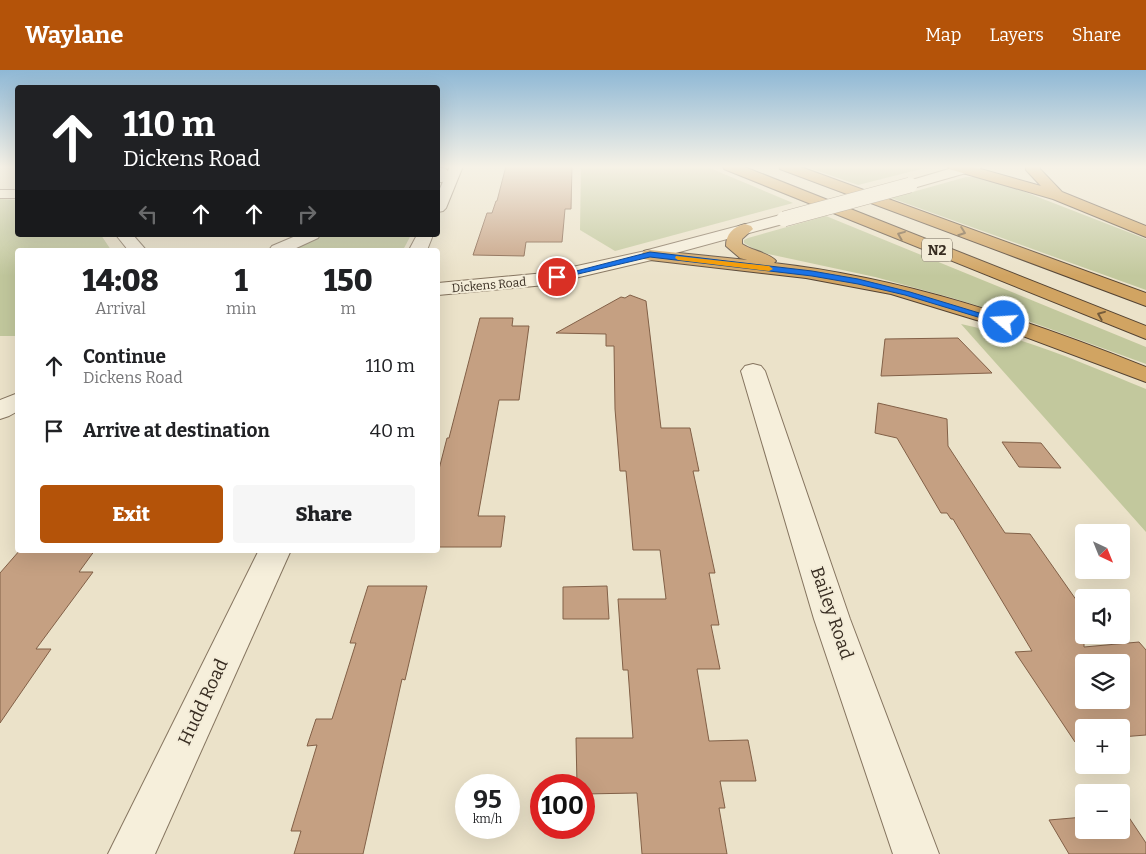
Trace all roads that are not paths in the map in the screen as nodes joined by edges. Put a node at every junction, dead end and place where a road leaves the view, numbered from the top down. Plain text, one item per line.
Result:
1 (820, 203) edge
2 (845, 203) edge
3 (884, 203) edge
4 (1075, 203) edge
5 (746, 229) junction
6 (1146, 232) edge
7 (126, 237) edge
8 (307, 237) edge
9 (136, 248) edge
10 (283, 248) edge
11 (650, 254) junction
12 (812, 274) junction
13 (440, 289) edge
14 (1146, 300) edge
15 (1146, 333) edge
16 (753, 371) dead end
17 (1146, 375) edge
18 (15, 402) edge
19 (0, 411) edge
20 (275, 553) edge
21 (131, 854) edge
22 (916, 854) edge

15 -> 1 highway, N2
2 - 5 street, Dickens Road, bridge
3 -> 14 highway, N2
4 - 6 highway
5 - 11 street, Dickens Road
5 - 12 highway
7 - 9 street
8 - 10 street
11 - 12 highway
11 - 13 street, Dickens Road
12 - 17 highway
16 - 22 street, Bailey Road
18 - 19 street
20 - 21 street, Hudd Road

